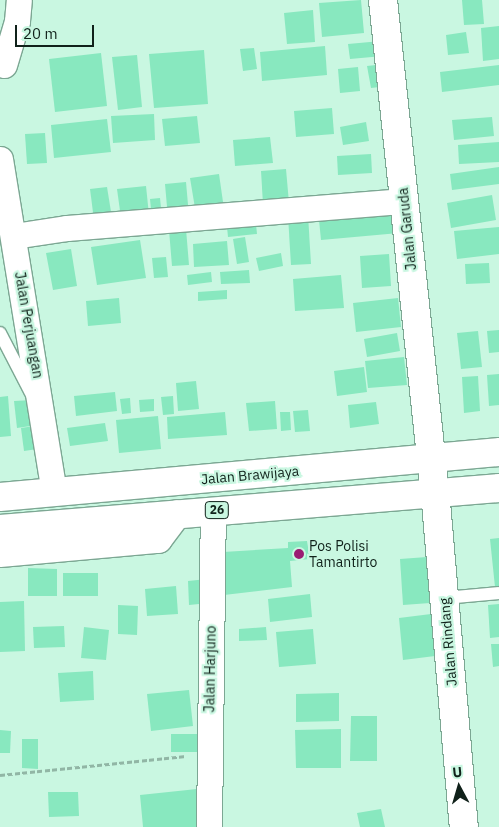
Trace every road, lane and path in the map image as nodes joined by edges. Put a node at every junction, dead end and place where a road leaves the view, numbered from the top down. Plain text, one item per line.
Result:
1 (19, 0) edge
2 (383, 0) edge
3 (1, 69) edge
4 (0, 158) edge
5 (404, 200) junction
6 (7, 239) edge
7 (0, 333) edge
8 (45, 422) junction
9 (499, 452) edge
10 (431, 458) junction
11 (135, 486) junction
12 (499, 488) edge
13 (435, 491) junction
14 (54, 492) junction
15 (3, 494) edge
16 (213, 511) junction
17 (177, 514) junction
18 (136, 518) junction
19 (0, 529) edge
20 (0, 553) edge
21 (499, 592) edge
22 (445, 598) junction
23 (208, 754) junction
24 (0, 775) edge
25 (210, 827) edge
26 (464, 827) edge

1 - 3 street
2 - 5 main road, Jalan Garuda
4 - 6 street, Jalan Perjuangan
5 - 6 street
5 - 10 main road, Jalan Garuda
6 - 8 street, Jalan Perjuangan
7 - 8 lane
8 - 14 street, Jalan Perjuangan
9 - 10 main road, Jalan Brawijaya
10 - 11 main road, Jalan Brawijaya
10 - 13 main road, Jalan Rindang
11 - 14 main road, Jalan Brawijaya
11 - 18 main road
12 - 13 main road, 26
13 - 16 main road, 26
13 - 22 main road, Jalan Rindang
14 - 15 main road, Jalan Brawijaya
16 - 17 main road, 26
16 - 23 street, Jalan Harjuno
17 - 18 main road, 26
17 - 20 main road
18 - 19 main road, 26
21 - 22 lane
22 - 26 main road, Jalan Rindang
23 - 24 path
23 - 25 street, Jalan Harjuno

